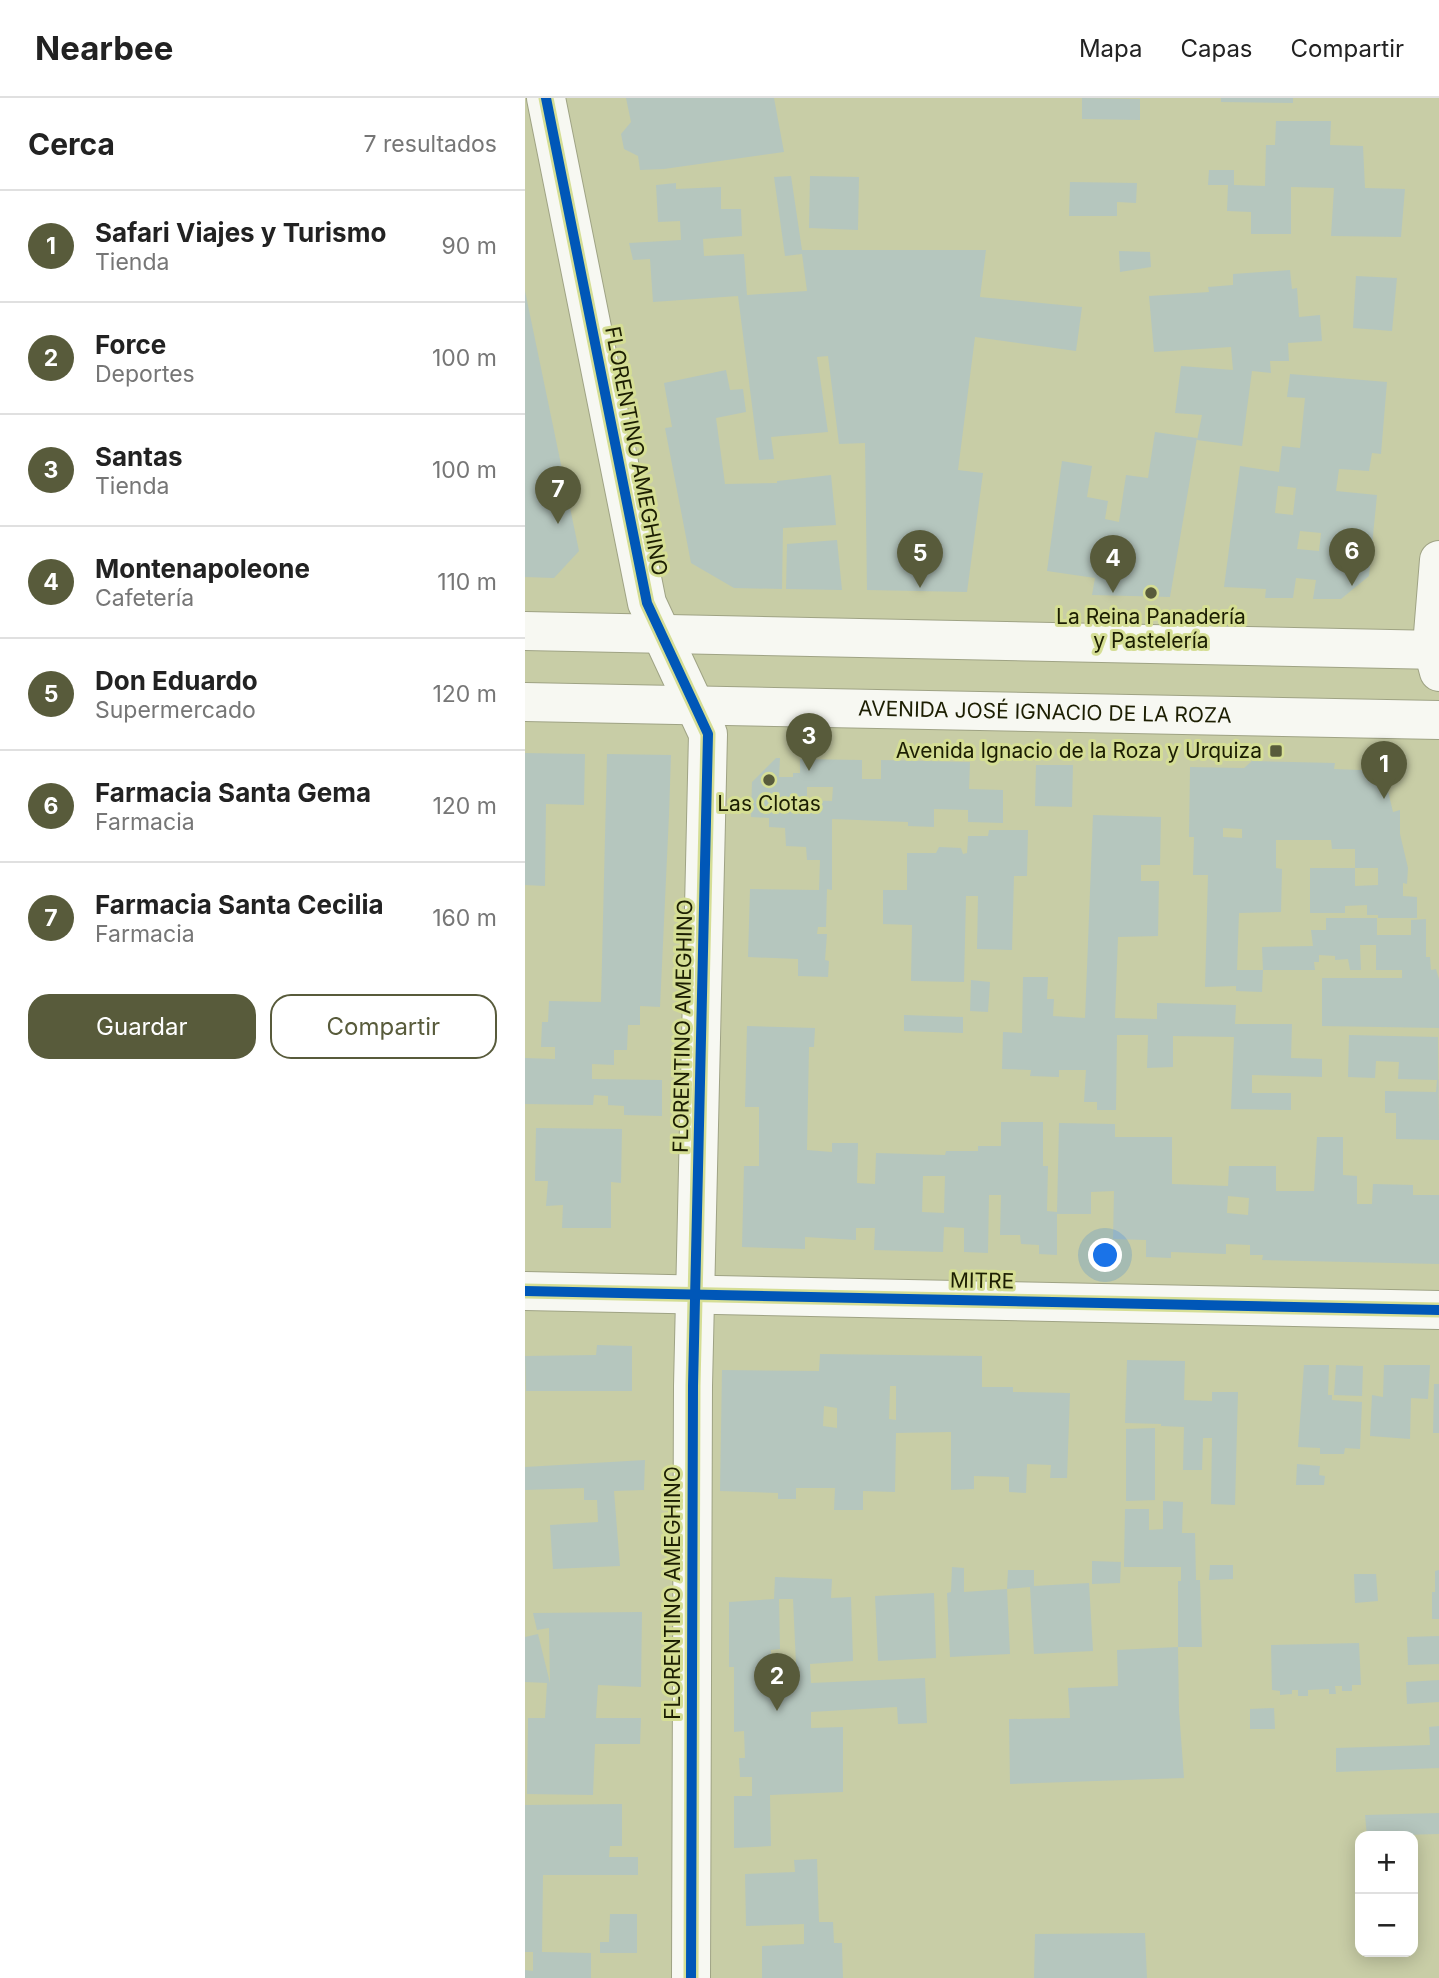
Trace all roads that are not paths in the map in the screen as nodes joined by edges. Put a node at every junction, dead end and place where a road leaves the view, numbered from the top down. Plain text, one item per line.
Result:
1 (546, 98) edge
2 (1439, 560) edge
3 (525, 631) edge
4 (661, 634) junction
5 (1437, 657) edge
6 (525, 702) edge
7 (695, 705) junction
8 (1439, 720) edge
9 (525, 1291) edge
10 (696, 1294) junction
11 (1439, 1310) edge
12 (691, 1978) edge

1 - 4 street, FLORENTINO AMEGHINO
2 - 5 street
3 - 4 street
4 - 5 street
4 - 7 street, FLORENTINO AMEGHINO
6 - 7 street, AVENIDA JOSÉ IGNACIO DE LA ROZA
7 - 8 street, AVENIDA JOSÉ IGNACIO DE LA ROZA
7 - 10 street, FLORENTINO AMEGHINO
9 - 10 street, MITRE
10 - 11 street, MITRE
10 - 12 street, FLORENTINO AMEGHINO

